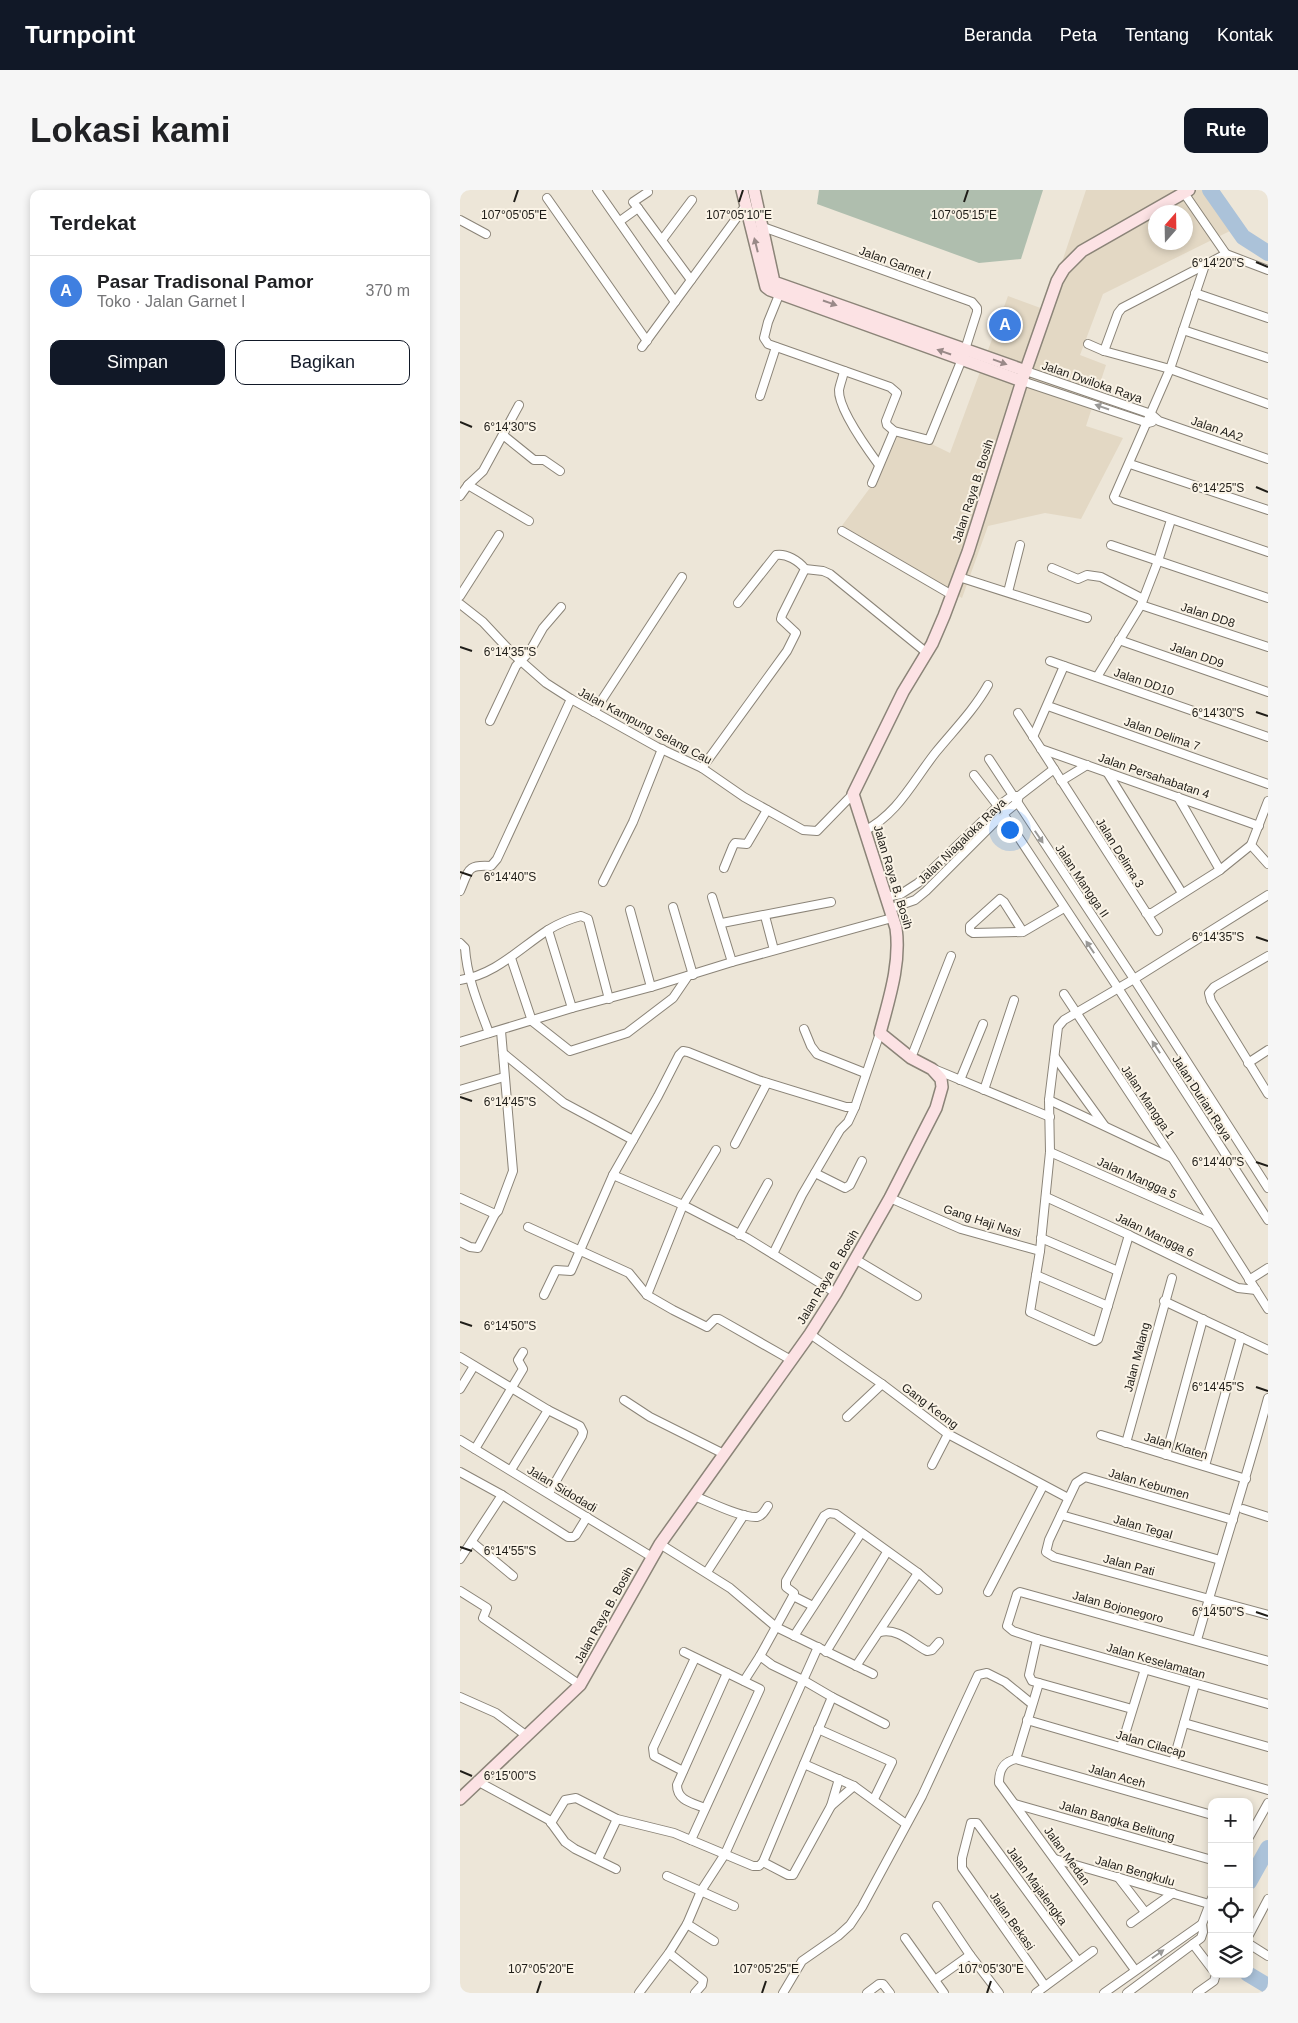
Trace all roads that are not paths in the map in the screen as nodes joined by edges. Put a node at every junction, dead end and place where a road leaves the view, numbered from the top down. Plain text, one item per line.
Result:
1 (597, 190) edge
2 (742, 190) edge
3 (754, 190) edge
4 (648, 192) dead end
5 (1187, 192) edge
6 (547, 198) dead end
7 (692, 200) dead end
8 (746, 205) junction
9 (638, 208) junction
10 (460, 220) edge
11 (620, 221) junction
12 (762, 227) junction
13 (486, 234) dead end
14 (662, 240) junction
15 (1226, 254) junction
16 (1205, 265) junction
17 (1268, 270) edge
18 (691, 280) junction
19 (781, 290) junction
20 (1196, 294) junction
21 (675, 302) junction
22 (1268, 318) edge
23 (1183, 330) junction
24 (1088, 344) dead end
25 (776, 347) junction
26 (1104, 351) junction
27 (963, 354) junction
28 (1268, 358) edge
29 (1170, 369) junction
30 (844, 371) junction
31 (1024, 376) junction
32 (760, 396) dead end
33 (1268, 404) edge
34 (519, 405) dead end
35 (1151, 414) junction
36 (1159, 421) junction
37 (1148, 423) junction
38 (894, 430) junction
39 (503, 435) junction
40 (1268, 459) edge
41 (1130, 464) junction
42 (879, 465) junction
43 (560, 471) dead end
44 (872, 483) dead end
45 (468, 485) junction
46 (460, 496) edge
47 (1268, 510) edge
48 (1171, 520) junction
49 (530, 521) dead end
50 (842, 531) dead end
51 (499, 535) dead end
52 (1020, 545) dead end
53 (1111, 545) dead end
54 (1268, 552) edge
55 (1158, 561) junction
56 (1052, 568) dead end
57 (805, 569) junction
58 (682, 577) dead end
59 (959, 577) junction
60 (1008, 592) junction
61 (952, 595) junction
62 (460, 596) edge
63 (1268, 598) edge
64 (1142, 602) junction
65 (738, 603) dead end
66 (460, 604) edge
67 (561, 607) dead end
68 (1087, 618) dead end
69 (1118, 640) junction
70 (1268, 647) edge
71 (928, 653) junction
72 (520, 660) junction
73 (1050, 661) dead end
74 (1064, 666) junction
75 (1097, 677) junction
76 (988, 685) dead end
77 (1268, 692) edge
78 (571, 699) junction
79 (1048, 706) junction
80 (594, 712) junction
81 (1018, 713) dead end
82 (490, 721) dead end
83 (1033, 737) junction
84 (1268, 737) edge
85 (662, 749) junction
86 (1041, 749) junction
87 (989, 759) dead end
88 (1088, 765) junction
89 (702, 768) junction
90 (1054, 769) junction
91 (1107, 772) junction
92 (974, 775) dead end
93 (1062, 781) junction
94 (1268, 784) edge
95 (852, 794) junction
96 (1178, 797) junction
97 (1016, 799) junction
98 (1268, 800) edge
99 (998, 806) junction
100 (767, 810) junction
101 (1003, 814) junction
102 (1259, 826) junction
103 (864, 831) junction
104 (1251, 845) junction
105 (1268, 864) edge
106 (724, 868) dead end
107 (1220, 870) junction
108 (603, 882) dead end
109 (460, 891) edge
110 (1182, 894) junction
111 (1268, 896) edge
112 (712, 897) dead end
113 (886, 897) junction
114 (831, 902) dead end
115 (673, 907) dead end
116 (1064, 908) junction
117 (630, 910) dead end
118 (1146, 913) junction
119 (891, 914) junction
120 (765, 916) junction
121 (722, 924) junction
122 (548, 930) junction
123 (1158, 931) dead end
124 (1023, 932) junction
125 (460, 943) edge
126 (774, 950) junction
127 (951, 956) dead end
128 (1268, 956) edge
129 (511, 958) junction
130 (732, 962) junction
131 (690, 976) junction
132 (470, 979) junction
133 (1134, 979) junction
134 (460, 980) edge
135 (651, 987) junction
136 (1118, 988) junction
137 (1064, 994) dead end
138 (609, 999) junction
139 (1014, 1000) dead end
140 (572, 1008) junction
141 (1075, 1014) junction
142 (532, 1021) junction
143 (983, 1024) dead end
144 (804, 1029) dead end
145 (501, 1031) junction
146 (489, 1033) junction
147 (880, 1033) junction
148 (460, 1042) edge
149 (1268, 1050) edge
150 (503, 1053) junction
151 (1055, 1057) junction
152 (911, 1058) junction
153 (1248, 1063) junction
154 (932, 1069) junction
155 (865, 1073) junction
156 (504, 1077) junction
157 (960, 1080) junction
158 (767, 1083) junction
159 (460, 1090) edge
160 (984, 1090) junction
161 (1268, 1094) edge
162 (1049, 1100) junction
163 (855, 1107) junction
164 (1050, 1117) junction
165 (1105, 1126) junction
166 (633, 1140) junction
167 (735, 1144) dead end
168 (716, 1150) dead end
169 (1050, 1152) junction
170 (1173, 1159) junction
171 (862, 1161) dead end
172 (815, 1172) junction
173 (613, 1175) junction
174 (768, 1183) dead end
175 (1268, 1188) edge
176 (1046, 1197) junction
177 (460, 1198) edge
178 (890, 1198) junction
179 (683, 1205) junction
180 (494, 1214) junction
181 (1268, 1220) edge
182 (1214, 1225) junction
183 (528, 1227) dead end
184 (739, 1235) junction
185 (1129, 1235) junction
186 (1041, 1238) junction
187 (460, 1242) edge
188 (580, 1251) junction
189 (1040, 1251) junction
190 (773, 1254) junction
191 (855, 1259) junction
192 (1268, 1268) edge
193 (1118, 1271) junction
194 (1036, 1275) junction
195 (1172, 1278) dead end
196 (1249, 1280) junction
197 (1256, 1290) junction
198 (836, 1293) junction
199 (544, 1295) dead end
200 (647, 1295) junction
201 (917, 1296) dead end
202 (1164, 1301) junction
203 (1108, 1306) junction
204 (1268, 1309) edge
205 (1203, 1319) junction
206 (810, 1334) junction
207 (1241, 1337) junction
208 (1268, 1350) edge
209 (523, 1352) dead end
210 (460, 1357) edge
211 (791, 1360) junction
212 (474, 1366) junction
213 (882, 1384) junction
214 (511, 1388) junction
215 (460, 1389) edge
216 (1268, 1398) edge
217 (624, 1400) dead end
218 (548, 1410) junction
219 (847, 1416) dead end
220 (948, 1434) junction
221 (1101, 1435) dead end
222 (460, 1440) edge
223 (1126, 1443) junction
224 (475, 1449) junction
225 (724, 1454) junction
226 (1166, 1455) junction
227 (932, 1465) dead end
228 (1206, 1466) junction
229 (511, 1470) junction
230 (460, 1472) edge
231 (1246, 1479) junction
232 (1043, 1486) junction
233 (549, 1493) junction
234 (502, 1495) junction
235 (1063, 1495) junction
236 (694, 1496) junction
237 (768, 1506) dead end
238 (1243, 1509) dead end
239 (744, 1515) junction
240 (1061, 1515) junction
241 (1268, 1516) edge
242 (587, 1517) junction
243 (1233, 1520) junction
244 (861, 1533) junction
245 (472, 1542) junction
246 (660, 1544) junction
247 (887, 1552) junction
248 (652, 1558) junction
249 (460, 1559) edge
250 (1220, 1560) junction
251 (707, 1572) junction
252 (918, 1573) junction
253 (512, 1576) dead end
254 (938, 1590) dead end
255 (460, 1591) edge
256 (988, 1592) dead end
257 (1020, 1592) joint
258 (793, 1596) junction
259 (1208, 1598) junction
260 (813, 1606) junction
261 (1268, 1615) edge
262 (776, 1627) junction
263 (880, 1632) junction
264 (794, 1636) junction
265 (1037, 1639) junction
266 (1197, 1640) junction
267 (940, 1642) dead end
268 (818, 1648) junction
269 (684, 1652) dead end
270 (826, 1652) junction
271 (760, 1656) junction
272 (695, 1658) junction
273 (1268, 1660) edge
274 (856, 1666) junction
275 (1145, 1669) junction
276 (727, 1673) junction
277 (873, 1674) dead end
278 (803, 1680) junction
279 (744, 1681) junction
280 (1038, 1682) junction
281 (1195, 1684) junction
282 (580, 1685) junction
283 (460, 1697) edge
284 (832, 1697) junction
285 (1032, 1704) junction
286 (1268, 1704) edge
287 (1132, 1709) junction
288 (1027, 1720) junction
289 (1184, 1723) junction
290 (886, 1724) dead end
291 (818, 1729) junction
292 (527, 1736) junction
293 (1120, 1747) junction
294 (1268, 1747) edge
295 (1016, 1759) junction
296 (1173, 1762) junction
297 (804, 1764) junction
298 (683, 1771) junction
299 (839, 1778) junction
300 (477, 1781) junction
301 (854, 1786) junction
302 (1268, 1790) edge
303 (460, 1798) edge
304 (874, 1799) junction
305 (1268, 1803) edge
306 (1015, 1804) junction
307 (831, 1806) junction
308 (705, 1808) junction
309 (1208, 1814) edge
310 (617, 1819) junction
311 (552, 1823) junction
312 (906, 1824) junction
313 (1253, 1826) edge
314 (691, 1840) junction
315 (725, 1854) junction
316 (598, 1859) junction
317 (1055, 1859) junction
318 (1208, 1859) edge
319 (764, 1862) junction
320 (616, 1868) dead end
321 (962, 1868) joint
322 (667, 1876) dead end
323 (1118, 1877) junction
324 (701, 1891) junction
325 (1173, 1893) junction
326 (1268, 1899) edge
327 (1208, 1901) edge
328 (734, 1906) dead end
329 (937, 1906) dead end
330 (1208, 1907) edge
331 (1145, 1912) junction
332 (1131, 1923) dead end
333 (687, 1924) junction
334 (1202, 1924) junction
335 (1250, 1933) edge
336 (904, 1938) dead end
337 (714, 1941) dead end
338 (1193, 1944) junction
339 (1253, 1947) edge
340 (1093, 1951) dead end
341 (669, 1954) junction
342 (970, 1955) junction
343 (1268, 1956) edge
344 (1078, 1962) junction
345 (1208, 1964) edge
346 (1135, 1970) junction
347 (1215, 1978) edge
348 (935, 1980) junction
349 (1045, 1986) junction
350 (639, 1993) edge
351 (695, 1993) edge
352 (783, 1993) edge
353 (867, 1993) edge
354 (890, 1993) edge
355 (944, 1993) edge
356 (999, 1993) edge
357 (1036, 1993) edge
358 (1104, 1993) edge
359 (1126, 1993) edge
360 (1197, 1993) edge

1 - 11 street
2 - 8 main road
3 - 12 main road
4 - 9 street
5 - 15 street
5 - 31 main road, Jalan Raya B. Bosih
6 - 21 street
7 - 14 street
8 - 18 street
19 -> 8 main road
9 - 11 street
9 - 14 street
10 - 13 street
11 - 21 street
12 - 19 main road
12 - 27 street, Jalan Garnet I
14 - 18 street
15 - 16 street
15 - 17 street
16 - 20 street
16 - 26 street
18 - 21 street
19 - 25 street
19 - 27 main road
20 - 22 street
20 - 23 street
23 - 28 street
23 - 29 street
24 - 26 street
25 - 30 street
25 - 32 street
26 - 29 street
27 - 31 main road
27 - 38 street, Jalan Garnet I
29 - 33 street
29 - 35 street
30 - 38 street
30 - 42 street
31 - 35 street, Jalan Dwiloka Raya
37 -> 31 street, Jalan Dwiloka Raya
31 - 59 main road, Jalan Raya B. Bosih
34 - 39 street
35 - 36 street, Jalan AA2
35 - 37 street
36 - 37 street, Jalan AA2
36 - 40 street, Jalan AA2
37 - 41 street
38 - 42 street
39 - 43 street
39 - 45 street
41 - 47 street
41 - 48 street
42 - 44 street
45 - 46 street
45 - 49 street
48 - 54 street
48 - 55 street
50 - 61 street
51 - 62 street
52 - 60 street
53 - 55 street
55 - 63 street
55 - 64 street
56 - 64 street, Jalan DD8
57 - 65 street
57 - 71 street
57 - 89 street
58 - 80 street
59 - 60 street
59 - 61 main road, Jalan Raya B. Bosih
60 - 68 street
61 - 71 main road, Jalan Raya B. Bosih
64 - 69 street
64 - 70 street, Jalan DD8
66 - 72 street, Jalan Kampung Selang Cau
67 - 72 street
69 - 75 street
69 - 77 street, Jalan DD9
71 - 95 main road, Jalan Raya B. Bosih
72 - 78 street, Jalan Kampung Selang Cau
72 - 82 street
73 - 74 street, Jalan DD10
74 - 75 street, Jalan DD10
74 - 79 street
75 - 84 street, Jalan DD10
76 - 103 street
78 - 80 street, Jalan Kampung Selang Cau
78 - 109 street
79 - 83 street
79 - 94 street, Jalan Delima 7
80 - 85 street, Jalan Kampung Selang Cau
81 - 83 street, Jalan Delima 3
83 - 86 street, Jalan Delima 3
85 - 89 street, Jalan Kampung Selang Cau
85 - 108 street
86 - 88 street, Jalan Persahabatan 4
86 - 90 street, Jalan Delima 3
87 - 97 street, Jalan Mangga II
88 - 91 street, Jalan Persahabatan 4
88 - 93 street
89 - 100 street, Jalan Kampung Selang Cau
90 - 93 street, Jalan Delima 3
90 - 97 street, Jalan Niagaloka Raya
91 - 96 street, Jalan Persahabatan 4
91 - 110 street
92 - 99 street
93 - 118 street, Jalan Delima 3
95 - 100 street, Jalan Kampung Selang Cau
95 - 103 main road, Jalan Raya B. Bosih
96 - 102 street, Jalan Persahabatan 4
96 - 107 street
97 - 99 street, Jalan Niagaloka Raya
97 - 101 street, Jalan Niagaloka Raya
97 -> 133 street, Jalan Mangga II
98 - 102 street
99 - 101 street
99 - 113 street, Jalan Niagaloka Raya
100 - 106 street
101 - 116 street
101 - 119 street, Jalan Niagaloka Raya
102 - 104 street
103 - 113 main road, Jalan Raya B. Bosih
104 - 105 street
104 - 107 street
107 - 110 street
110 - 118 street
111 - 133 street
112 - 121 street
113 - 119 main road, Jalan Raya B. Bosih
114 - 120 street
115 - 131 street
116 - 124 street
136 -> 116 street
117 - 135 street
118 - 123 street, Jalan Delima 3
119 - 126 street, Jalan Niagaloka Raya
119 - 147 main road, Jalan Raya B. Bosih
120 - 121 street
120 - 126 street
121 - 130 street
122 - 129 street
122 - 138 street
122 - 140 street
124 - 124 street
125 - 132 street
126 - 130 street, Jalan Niagaloka Raya
127 - 152 street
128 - 153 street
129 - 132 street
129 - 142 street
130 - 131 street, Jalan Niagaloka Raya
131 - 135 street, Jalan Niagaloka Raya
131 - 142 street
132 - 134 street
132 - 146 street
133 - 136 street
133 - 175 street, Jalan Durian Raya
135 - 138 street, Jalan Niagaloka Raya
136 - 141 street
181 -> 136 street, Jalan Durian Raya
137 - 141 street, Jalan Mangga 1
138 - 140 street, Jalan Niagaloka Raya
139 - 160 street
140 - 142 street, Jalan Niagaloka Raya
141 - 151 street
141 - 170 street, Jalan Mangga 1
142 - 145 street, Jalan Niagaloka Raya
143 - 157 street
144 - 155 street
145 - 146 street, Jalan Niagaloka Raya
145 - 150 street
146 - 148 street, Jalan Niagaloka Raya
147 - 152 main road
147 - 155 street
149 - 153 street
150 - 156 street
150 - 166 street
151 - 162 street
151 - 165 street
152 - 154 main road
153 - 161 street
154 - 157 street
154 - 178 main road, Jalan Raya B. Bosih
155 - 163 street
156 - 159 street
156 - 180 street
157 - 160 street
158 - 163 street
158 - 166 street
158 - 167 street
160 - 164 street
162 - 164 street
162 - 165 street
163 - 172 street
164 - 169 street
165 - 170 street
166 - 173 street
168 - 179 street
169 - 176 street
169 - 182 street, Jalan Mangga 5
170 - 182 street, Jalan Mangga 1
171 - 172 street
172 - 190 street
173 - 179 street
173 - 188 street
174 - 184 street
176 - 185 street, Jalan Mangga 6
176 - 186 street
177 - 180 street
178 - 189 street, Gang Haji Nasi
178 - 191 main road, Jalan Raya B. Bosih
179 - 184 street
179 - 200 street
180 - 187 street
182 - 196 street, Jalan Mangga 1
183 - 188 street
184 - 190 street
185 - 193 street
185 - 197 street, Jalan Mangga 6
186 - 189 street
186 - 193 street
188 - 199 street
188 - 200 street
189 - 194 street
190 - 198 street
191 - 198 main road, Jalan Raya B. Bosih
191 - 201 street
192 - 196 street
193 - 203 street
194 - 203 street
194 - 203 street
195 - 202 street, Jalan Malang
196 - 197 street, Jalan Mangga 1
197 - 204 street, Jalan Mangga 1
198 - 206 main road, Jalan Raya B. Bosih
200 - 211 street
202 - 205 street
202 - 223 street, Jalan Malang
205 - 207 street
205 - 226 street
206 - 211 main road, Jalan Raya B. Bosih
206 - 213 street, Gang Keong
207 - 208 street
207 - 228 street
209 - 214 street
210 - 212 street
211 - 225 main road, Jalan Raya B. Bosih
212 - 214 street
212 - 215 street
213 - 219 street
213 - 220 street, Gang Keong
214 - 218 street
214 - 224 street
216 - 231 street
217 - 225 street
218 - 229 street
218 - 233 street
220 - 227 street
220 - 232 street, Gang Keong
221 - 223 street, Jalan Klaten
222 - 224 street, Jalan Sidodadi
223 - 226 street, Jalan Klaten
224 - 229 street, Jalan Sidodadi
225 - 236 main road, Jalan Raya B. Bosih
226 - 228 street, Jalan Klaten
228 - 231 street, Jalan Klaten
229 - 233 street, Jalan Sidodadi
230 - 234 street
231 - 243 street
232 - 235 street, Gang Keong
232 - 256 street
233 - 242 street, Jalan Sidodadi
234 - 242 street
234 - 245 street
235 - 240 street
235 - 243 street, Jalan Kebumen
236 - 239 street
236 - 246 main road, Jalan Raya B. Bosih
237 - 239 street
238 - 241 street
239 - 251 street
240 - 250 street, Jalan Tegal
240 - 259 street, Jalan Pati
242 - 248 street, Jalan Sidodadi
243 - 250 street
244 - 247 street
244 - 258 street
244 - 260 street
245 - 249 street
245 - 253 street
246 - 248 main road, Jalan Raya B. Bosih
246 - 251 street
247 - 252 street
247 - 270 street
248 - 282 main road, Jalan Raya B. Bosih
250 - 259 street
251 - 262 street
252 - 254 street
252 - 263 street
255 - 282 street
257 - 265 street, Jalan Keselamatan
257 - 266 street, Jalan Bojonegoro
258 - 260 street
258 - 262 street
259 - 261 street, Jalan Pati
259 - 266 street
260 - 264 street
262 - 264 street
262 - 271 street
263 - 267 street
263 - 274 street
264 - 268 street
265 - 275 street, Jalan Keselamatan
265 - 280 street
266 - 273 street, Jalan Bojonegoro
268 - 270 street
268 - 278 street
269 - 272 street
270 - 274 street
271 - 278 street
271 - 279 street
272 - 276 street
272 - 298 street
274 - 277 street
275 - 281 street, Jalan Keselamatan
275 - 287 street
276 - 279 street
276 - 298 street
278 - 284 street
278 - 315 street
279 - 308 street
280 - 285 street
280 - 287 street
281 - 286 street, Jalan Keselamatan
281 - 289 street
282 - 292 main road, Jalan Raya B. Bosih
283 - 292 street
284 - 290 street
284 - 291 street
285 - 288 street
285 - 312 street
287 - 293 street
288 - 293 street, Jalan Cilacap
288 - 295 street
289 - 294 street
289 - 296 street
291 - 297 street
291 - 304 street
292 - 300 main road, Jalan Raya B. Bosih
293 - 296 street, Jalan Cilacap
295 - 306 street, Jalan Medan
295 - 309 street, Jalan Aceh
296 - 302 street, Jalan Cilacap
297 - 299 street
297 - 319 street
298 - 308 street
299 - 301 street
299 - 307 street
300 - 303 main road, Jalan Raya B. Bosih
300 - 311 street
301 - 304 street
301 - 307 street
304 - 312 street
305 - 313 street
306 - 317 street, Jalan Medan
306 - 318 street, Jalan Bangka Belitung
307 - 319 street
308 - 314 street
310 - 311 street
310 - 314 street
310 - 316 street
311 - 316 street
312 - 352 street
314 - 315 street
315 - 319 street
315 - 324 street
316 - 320 street
317 - 323 street, Jalan Bengkulu
317 - 346 street, Jalan Medan
321 - 344 street, Jalan Majalengka
321 - 349 street, Jalan Bekasi
322 - 324 street
323 - 325 street, Jalan Bengkulu
323 - 331 street
324 - 328 street
324 - 333 street
325 - 327 street, Jalan Bengkulu
325 - 331 street
326 - 335 street
329 - 342 street
330 - 334 street
331 - 332 street
333 - 337 street
333 - 341 street
334 - 338 street
346 -> 334 street
336 - 348 street
338 - 345 street
338 - 359 street
339 - 343 street
340 - 344 street
341 - 350 street
341 - 351 street
342 - 348 street
342 - 356 street
344 - 349 street
346 - 358 street
347 - 360 street
348 - 355 street
349 - 357 street
353 - 354 street

